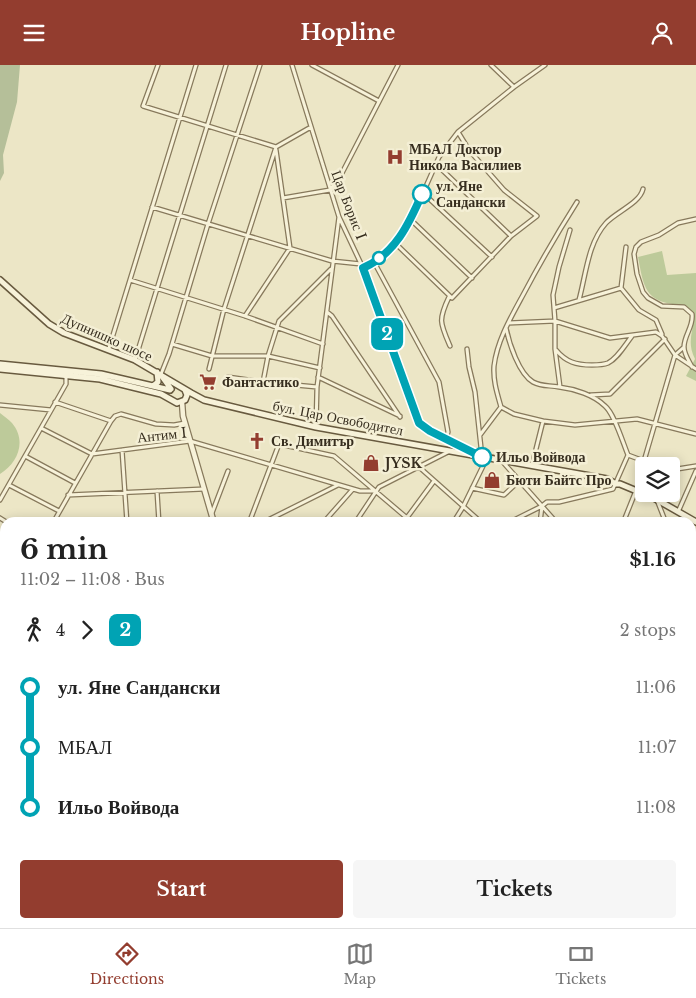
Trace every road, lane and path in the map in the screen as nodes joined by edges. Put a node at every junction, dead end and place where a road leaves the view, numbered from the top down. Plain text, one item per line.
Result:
1 (158, 65) edge
2 (196, 65) edge
3 (226, 65) edge
4 (260, 65) edge
5 (292, 65) edge
6 (312, 65) edge
7 (398, 65) edge
8 (491, 65) edge
9 (545, 65) edge
10 (514, 87) junction
11 (379, 101) junction
12 (179, 117) junction
13 (207, 126) junction
14 (311, 127) junction
15 (458, 132) junction
16 (237, 135) junction
17 (276, 147) junction
18 (436, 165) junction
19 (643, 189) dead end
20 (330, 190) junction
21 (423, 193) junction
22 (283, 198) junction
23 (577, 202) dead end
24 (152, 207) junction
25 (180, 216) junction
26 (339, 217) junction
27 (696, 219) edge
28 (411, 220) junction
29 (208, 224) junction
30 (570, 231) dead end
31 (248, 236) junction
32 (512, 236) junction
33 (395, 243) junction
34 (626, 247) dead end
35 (290, 248) junction
36 (492, 257) junction
37 (332, 261) junction
38 (374, 262) junction
39 (362, 266) junction
40 (331, 268) junction
41 (472, 278) junction
42 (0, 280) edge
43 (130, 280) junction
44 (157, 288) junction
45 (621, 288) junction
46 (185, 297) junction
47 (450, 297) junction
48 (579, 300) junction
49 (224, 309) junction
50 (554, 309) junction
51 (327, 312) junction
52 (245, 316) junction
53 (555, 321) junction
54 (509, 323) junction
55 (277, 328) junction
56 (506, 328) junction
57 (632, 335) junction
58 (665, 339) junction
59 (172, 344) junction
60 (323, 344) junction
61 (450, 346) dead end
62 (684, 347) junction
63 (109, 348) junction
64 (467, 349) dead end
65 (555, 349) junction
66 (675, 355) junction
67 (212, 356) junction
68 (268, 356) junction
69 (135, 359) junction
70 (0, 364) edge
71 (692, 367) junction
72 (320, 368) junction
73 (0, 369) edge
74 (209, 369) dead end
75 (696, 369) edge
76 (159, 373) junction
77 (66, 376) junction
78 (228, 377) dead end
79 (318, 377) junction
80 (263, 383) junction
81 (153, 386) junction
82 (182, 387) junction
83 (317, 387) junction
84 (560, 387) junction
85 (171, 390) junction
86 (590, 395) junction
87 (204, 399) junction
88 (172, 401) junction
89 (184, 401) junction
90 (55, 402) junction
91 (0, 405) edge
92 (501, 407) junction
93 (51, 410) junction
94 (183, 417) junction
95 (111, 421) junction
96 (543, 421) junction
97 (614, 421) junction
98 (184, 423) junction
99 (655, 424) junction
100 (41, 427) junction
101 (316, 427) junction
102 (696, 434) edge
103 (480, 435) junction
104 (446, 439) junction
105 (190, 441) junction
106 (122, 450) junction
107 (450, 451) junction
108 (92, 454) junction
109 (628, 455) junction
110 (25, 456) junction
111 (482, 457) junction
112 (645, 457) edge
113 (635, 458) edge
114 (501, 460) junction
115 (532, 465) junction
116 (270, 466) junction
117 (696, 466) edge
118 (419, 467) junction
119 (680, 469) edge
120 (228, 471) dead end
121 (696, 471) edge
122 (434, 481) junction
123 (519, 481) junction
124 (75, 483) junction
125 (616, 484) junction
126 (9, 485) junction
127 (338, 485) junction
128 (472, 488) junction
129 (204, 489) junction
130 (353, 489) junction
131 (157, 491) junction
132 (375, 491) junction
133 (635, 491) edge
134 (126, 492) junction
135 (635, 493) joint
136 (68, 495) junction
137 (0, 500) edge
138 (658, 502) edge
139 (660, 502) edge
140 (542, 506) junction
141 (463, 507) junction
142 (59, 511) junction
143 (678, 512) junction
144 (212, 513) junction
145 (56, 517) edge
146 (127, 517) edge
147 (159, 517) edge
148 (213, 517) edge
149 (251, 517) edge
150 (274, 517) edge
151 (328, 517) edge
152 (359, 517) edge
153 (406, 517) edge
154 (408, 517) edge
155 (457, 517) edge
156 (475, 517) edge
157 (520, 517) edge
158 (541, 517) edge
159 (552, 517) edge
160 (626, 517) edge
161 (664, 517) edge
162 (687, 517) edge

1 - 12 street
2 - 12 street
3 - 13 street
4 - 16 street
5 - 14 street, Цар Борис I
6 - 11 street
7 - 11 street
8 - 10 street
9 - 10 street
10 - 15 street
11 - 20 street
12 - 13 street
12 - 24 street
13 - 16 street
13 - 25 street
14 - 17 street
14 - 20 street, Цар Борис I
15 - 18 street
15 - 32 street
16 - 17 street
16 - 29 street
17 - 22 street
17 - 31 street
18 - 21 street
18 - 32 street
19 - 48 street
20 - 22 street
20 - 26 street, Цар Борис I
21 - 28 street
21 - 36 street
22 - 35 street
23 - 54 street
24 - 25 street
24 - 43 street
25 - 29 street
25 - 44 street
26 - 37 street
26 - 39 street, Цар Борис I
27 - 62 street
28 - 33 street
28 - 41 street
29 - 31 street
29 - 46 street
30 - 50 street
31 - 35 street
31 - 49 street
32 - 36 street
33 - 38 street
33 - 47 street
34 - 45 street
35 - 37 street
35 - 52 street
36 - 41 street
37 - 39 street
37 - 40 street
38 - 39 street
38 - 104 street
39 - 104 street, Цар Борис I
40 - 51 street
40 - 55 street
41 - 47 street
42 - 63 main road, Дупнишко шосе
43 - 44 street
43 - 63 street
44 - 46 street
44 - 69 street
45 - 48 street
45 - 58 street
46 - 49 street
46 - 59 street
47 - 61 street
48 - 50 street
49 - 52 street
49 - 67 street
50 - 53 street
51 - 60 street
51 - 79 street
52 - 55 street
53 - 54 street
53 - 57 street
53 - 65 street
54 - 56 street
55 - 60 street
55 - 68 street
56 - 84 street
56 - 92 street
57 - 58 street
57 - 65 street
58 - 66 street
58 - 86 street
59 - 67 street
59 - 76 street
60 - 72 street
62 - 66 street
62 - 71 street
63 - 69 main road, Дупнишко шосе
64 - 103 street
65 - 84 street
66 - 71 street
66 - 99 street
67 - 68 street
67 - 74 street
68 - 72 street
68 - 80 street
69 - 76 main road, Дупнишко шосе
70 - 81 main road
71 - 75 street
72 - 79 street
73 - 77 main road
76 - 81 main road
76 - 82 main road, Дупнишко шосе
76 - 85 main road
77 - 88 main road
77 - 90 street
78 - 80 street
79 - 83 street
80 - 83 street
81 - 85 main road
82 - 85 main road
82 - 87 main road, Дупнишко шосе
82 - 89 main road
83 - 101 street
84 - 86 street
85 - 88 main road
86 - 97 street
87 - 89 main road
87 - 101 main road, бул. Цар Освободител
88 - 89 main road
88 - 94 street
89 - 94 street
90 - 93 street
90 - 95 street
91 - 93 street
92 - 96 street
92 - 103 street
93 - 100 street
94 - 98 street
95 - 98 street
95 - 108 street
96 - 97 street
96 - 115 street
97 - 99 street
97 - 109 street
98 - 105 street
99 - 102 street
99 - 112 street
100 - 108 street
100 - 110 street
101 - 107 main road, бул. Цар Освободител
103 - 111 street
104 - 111 street, Цар Борис I
105 - 106 street, Антим I
105 - 116 street, Антим I
105 - 129 street
106 - 108 street, Антим I
106 - 134 street
107 - 111 main road, бул. Цар Освободител
107 - 118 street
108 - 124 street
109 - 113 street
109 - 125 street
110 - 124 street
110 - 126 street
111 - 114 main road, бул. Цар Освободител
111 - 128 street
114 - 115 main road, бул. Цар Освободител
114 - 123 street
115 - 125 main road, бул. Цар Освободител
116 - 127 street, Антим I
116 - 132 street
116 - 149 street
117 - 119 street
117 - 121 street
118 - 122 street
118 - 132 street
120 - 144 street
121 - 143 street
122 - 141 street
122 - 154 street
123 - 128 street
123 - 140 street
124 - 136 street
125 - 133 main road, бул. Цар Освободител
125 - 135 main road
125 - 140 street
126 - 137 street
126 - 142 street
127 - 130 street, Антим I
127 - 150 street
128 - 141 street
129 - 131 street
129 - 144 street
130 - 132 street, Антим I
130 - 151 street
131 - 134 street
131 - 147 street
132 - 152 street
132 - 153 street
134 - 136 street
134 - 146 street
135 - 160 street
136 - 142 street
138 - 161 street
139 - 143 main road, бул. Цар Освободител
140 - 157 street
140 - 158 street
140 - 159 street
141 - 155 street
141 - 156 street
142 - 145 street
143 - 162 main road, бул. Цар Освободител
144 - 148 street

